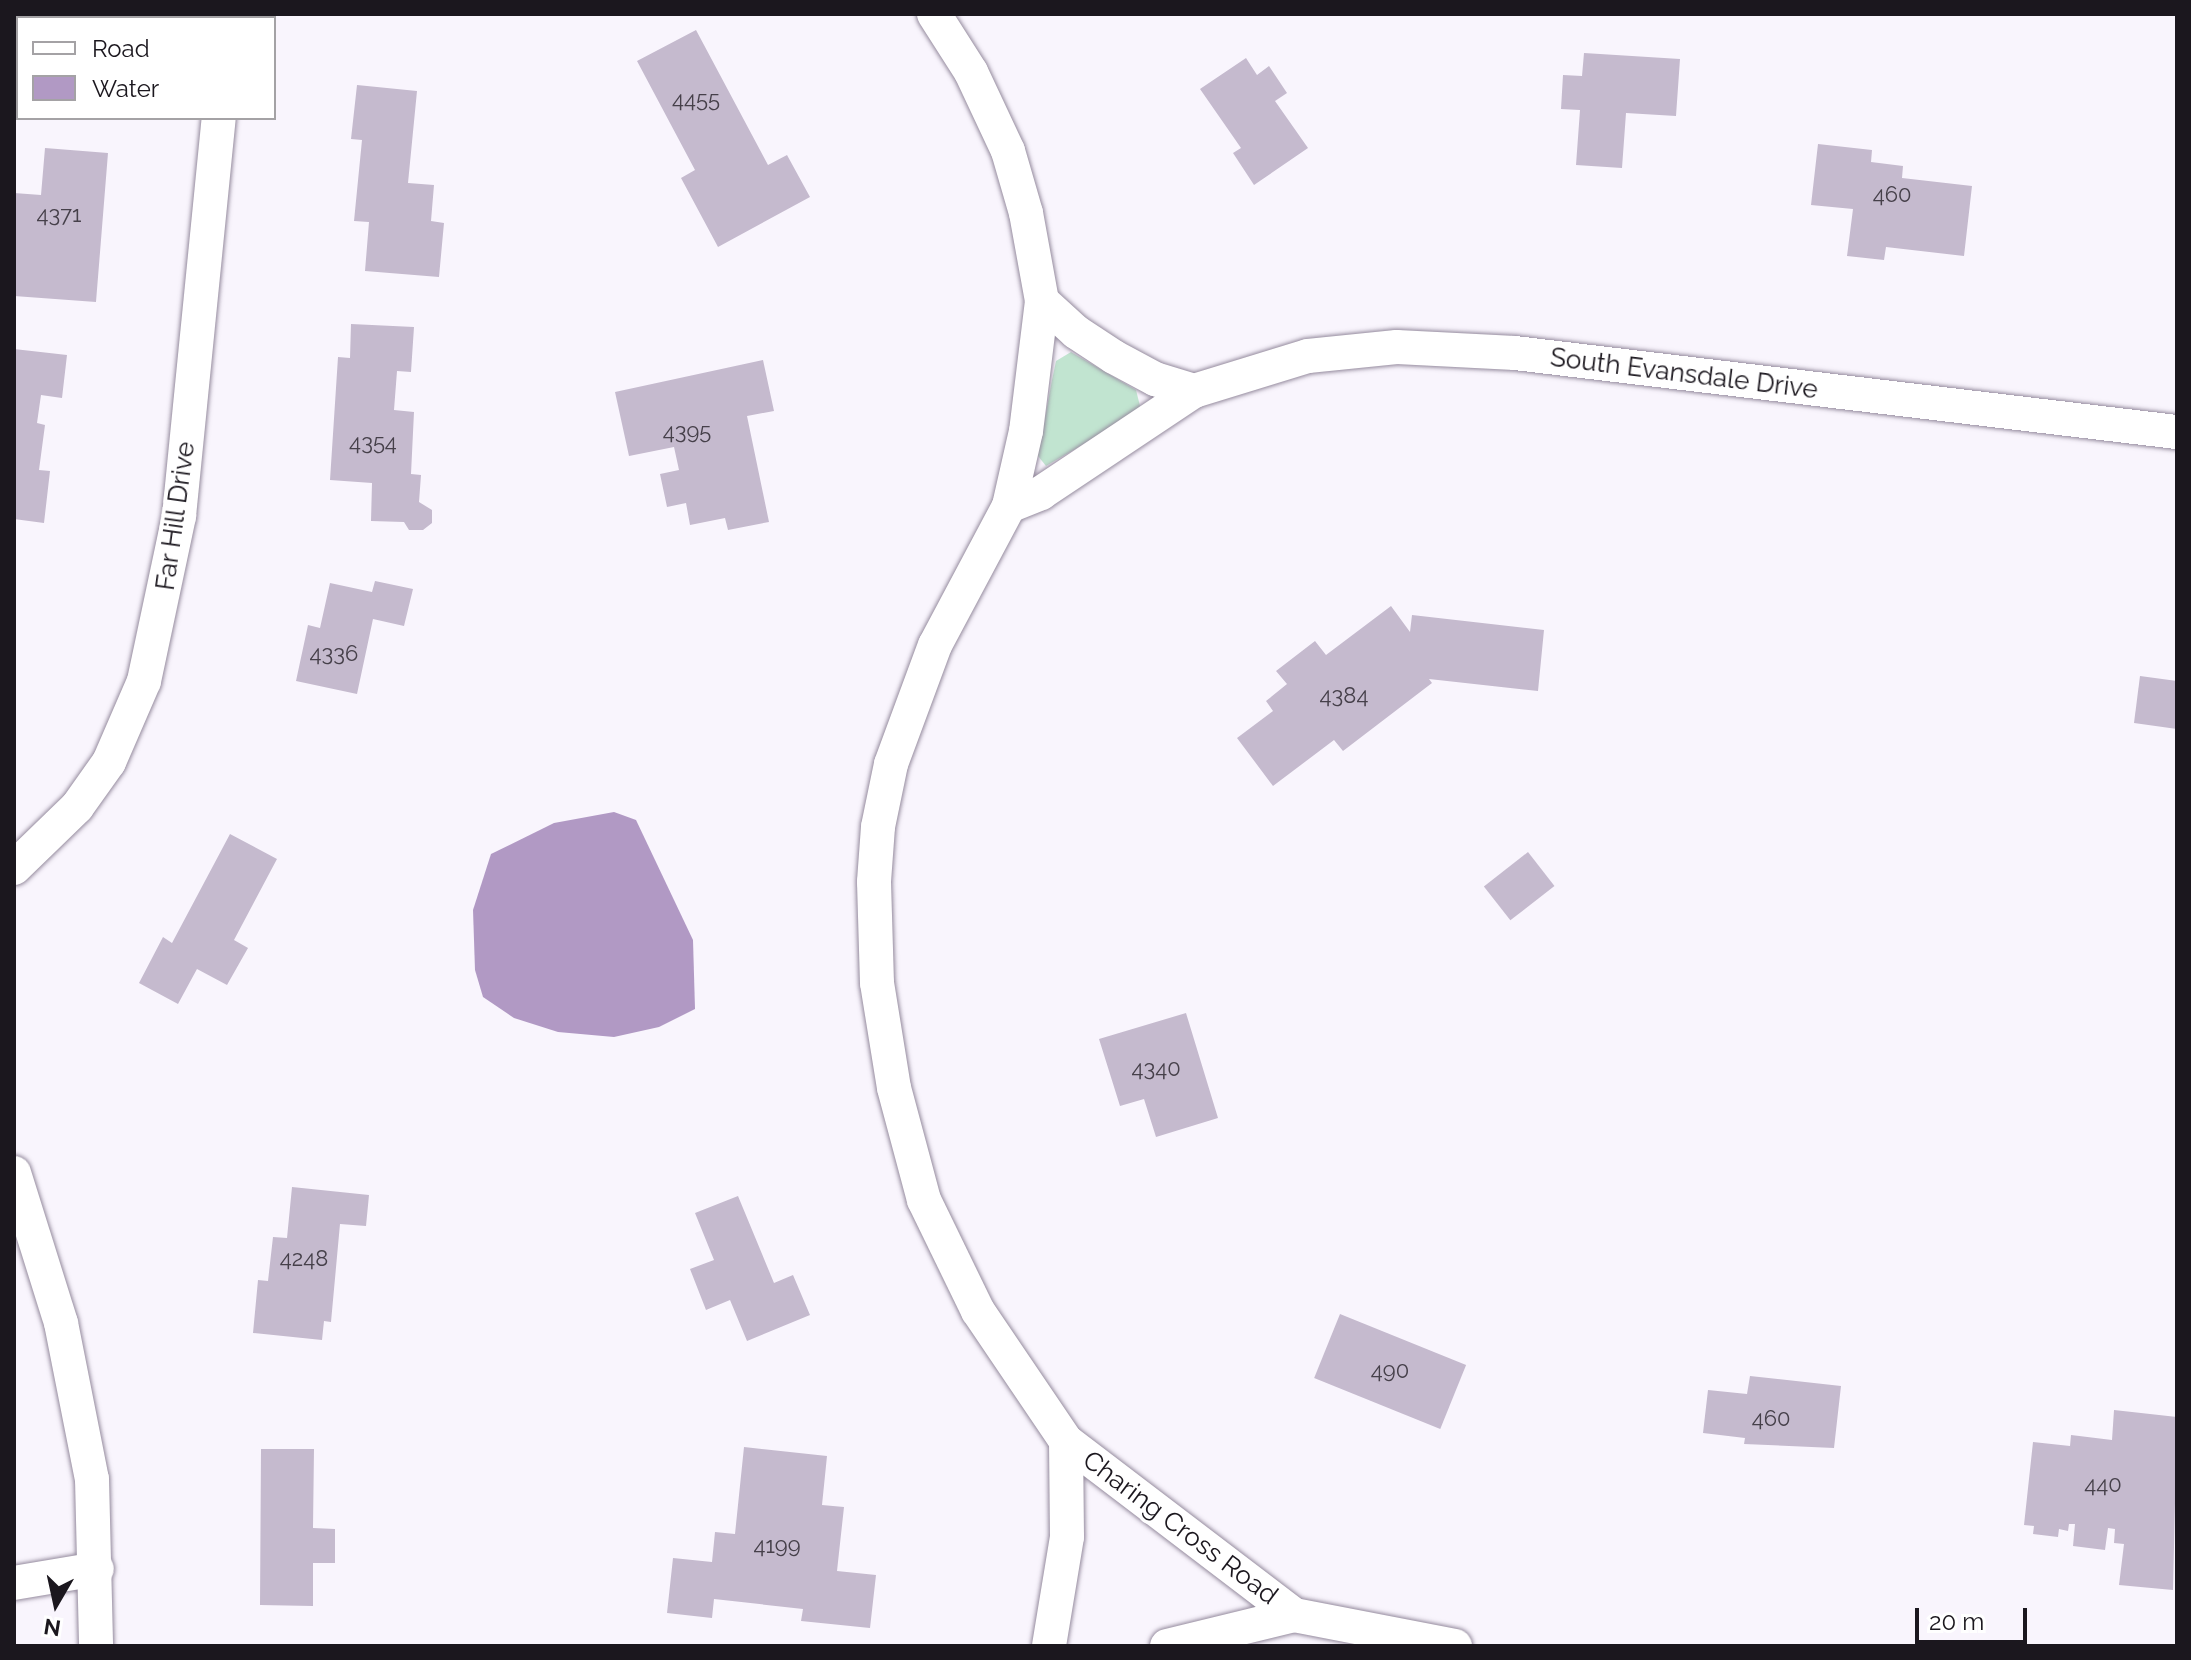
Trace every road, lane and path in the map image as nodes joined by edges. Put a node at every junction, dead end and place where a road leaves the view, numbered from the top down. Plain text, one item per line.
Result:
1 (934, 14) edge
2 (219, 120) edge
3 (1042, 301) junction
4 (1194, 391) junction
5 (2177, 432) edge
6 (1009, 506) junction
7 (14, 868) edge
8 (14, 1173) edge
9 (1066, 1441) junction
10 (97, 1569) junction
11 (14, 1583) edge
12 (1294, 1615) junction
13 (96, 1646) edge
14 (1049, 1646) edge
15 (1167, 1646) edge
16 (1455, 1646) edge

1 - 3 street, Charing Cross Road
2 - 7 street, Far Hill Drive
3 - 4 street
3 - 6 street, Charing Cross Road
4 - 5 street, South Evansdale Drive
4 - 6 street
6 - 9 street, Charing Cross Road
8 - 10 street
9 - 12 street, Charing Cross Road
9 - 14 street, Charing Cross Road
10 - 11 street
10 - 13 street
12 - 15 street
12 - 16 street

